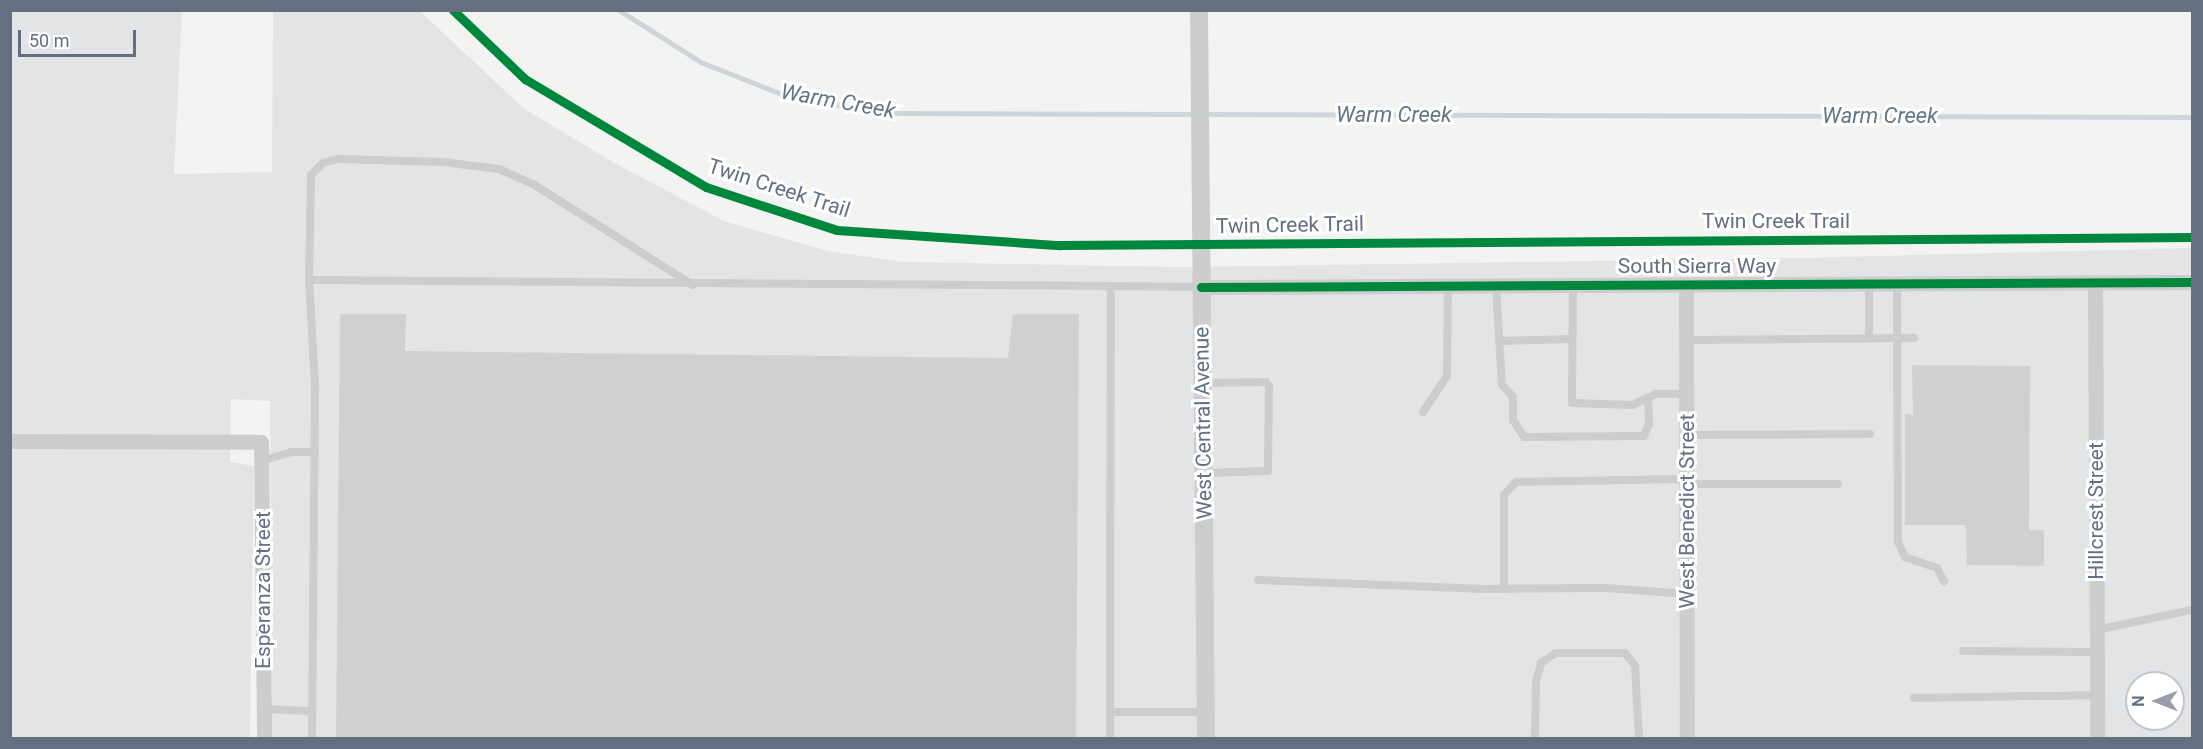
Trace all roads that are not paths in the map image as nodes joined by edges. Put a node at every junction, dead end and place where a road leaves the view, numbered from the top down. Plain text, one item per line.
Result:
1 (1199, 17) edge
2 (309, 280) junction
3 (2193, 282) edge
4 (1869, 283) junction
5 (1897, 283) junction
6 (2095, 283) junction
7 (1573, 284) junction
8 (1686, 284) junction
9 (693, 285) junction
10 (1448, 285) junction
11 (1496, 285) junction
12 (1111, 286) junction
13 (1201, 287) junction
14 (1897, 338) junction
15 (1914, 338) dead end
16 (1572, 339) junction
17 (1869, 339) junction
18 (1686, 340) junction
19 (1499, 341) junction
20 (1203, 383) junction
21 (1686, 394) junction
22 (1648, 398) junction
23 (1423, 412) dead end
24 (1870, 434) dead end
25 (1686, 435) junction
26 (10, 441) edge
27 (315, 452) junction
28 (262, 461) junction
29 (1203, 473) junction
30 (1687, 482) junction
31 (1838, 484) dead end
32 (1258, 580) dead end
33 (1944, 581) dead end
34 (1504, 589) junction
35 (1687, 594) junction
36 (2193, 610) edge
37 (2096, 630) junction
38 (1963, 651) dead end
39 (2097, 652) junction
40 (2097, 695) junction
41 (1914, 698) dead end
42 (263, 710) junction
43 (312, 711) junction
44 (1110, 712) junction
45 (1206, 712) junction
46 (264, 738) edge
47 (312, 738) edge
48 (1110, 738) edge
49 (1206, 738) edge
50 (1535, 738) edge
51 (1639, 738) edge
52 (1687, 738) edge
53 (2097, 738) edge

1 - 13 street, West Central Avenue
2 - 9 lane
2 - 9 lane
2 - 27 lane
3 - 6 street, South Sierra Way
4 - 5 street, South Sierra Way
4 - 8 street, South Sierra Way
4 - 17 lane
5 - 6 street, South Sierra Way
5 - 14 lane
6 - 37 street, Hillcrest Street
7 - 8 street, South Sierra Way
7 - 11 street, South Sierra Way
7 - 16 lane
8 - 18 street, West Benedict Street
9 - 12 lane
10 - 11 street, South Sierra Way
10 - 13 street, South Sierra Way
10 - 23 lane
11 - 19 lane
12 - 13 lane
12 - 44 lane
13 - 20 street, West Central Avenue
14 - 15 lane
14 - 17 lane
14 - 33 lane
16 - 19 lane
16 - 22 lane
17 - 18 lane
18 - 21 street, West Benedict Street
19 - 22 lane
20 - 29 street, West Central Avenue
20 - 29 lane
21 - 22 lane
21 - 25 street, West Benedict Street
24 - 25 lane
25 - 30 street, West Benedict Street
26 - 28 street, Esperanza Street
27 - 28 lane
27 - 43 lane
28 - 42 street, Esperanza Street
29 - 45 street, West Central Avenue
30 - 31 lane
30 - 34 lane
30 - 35 street, West Benedict Street
32 - 34 lane
34 - 35 lane
35 - 52 street, West Benedict Street
36 - 37 lane
37 - 39 street, Hillcrest Street
38 - 39 lane
39 - 40 street, Hillcrest Street
40 - 41 lane
40 - 53 street, Hillcrest Street
42 - 43 lane
42 - 46 street, Esperanza Street
43 - 47 lane
44 - 45 lane
44 - 48 lane
45 - 49 street, West Central Avenue
50 - 51 lane

